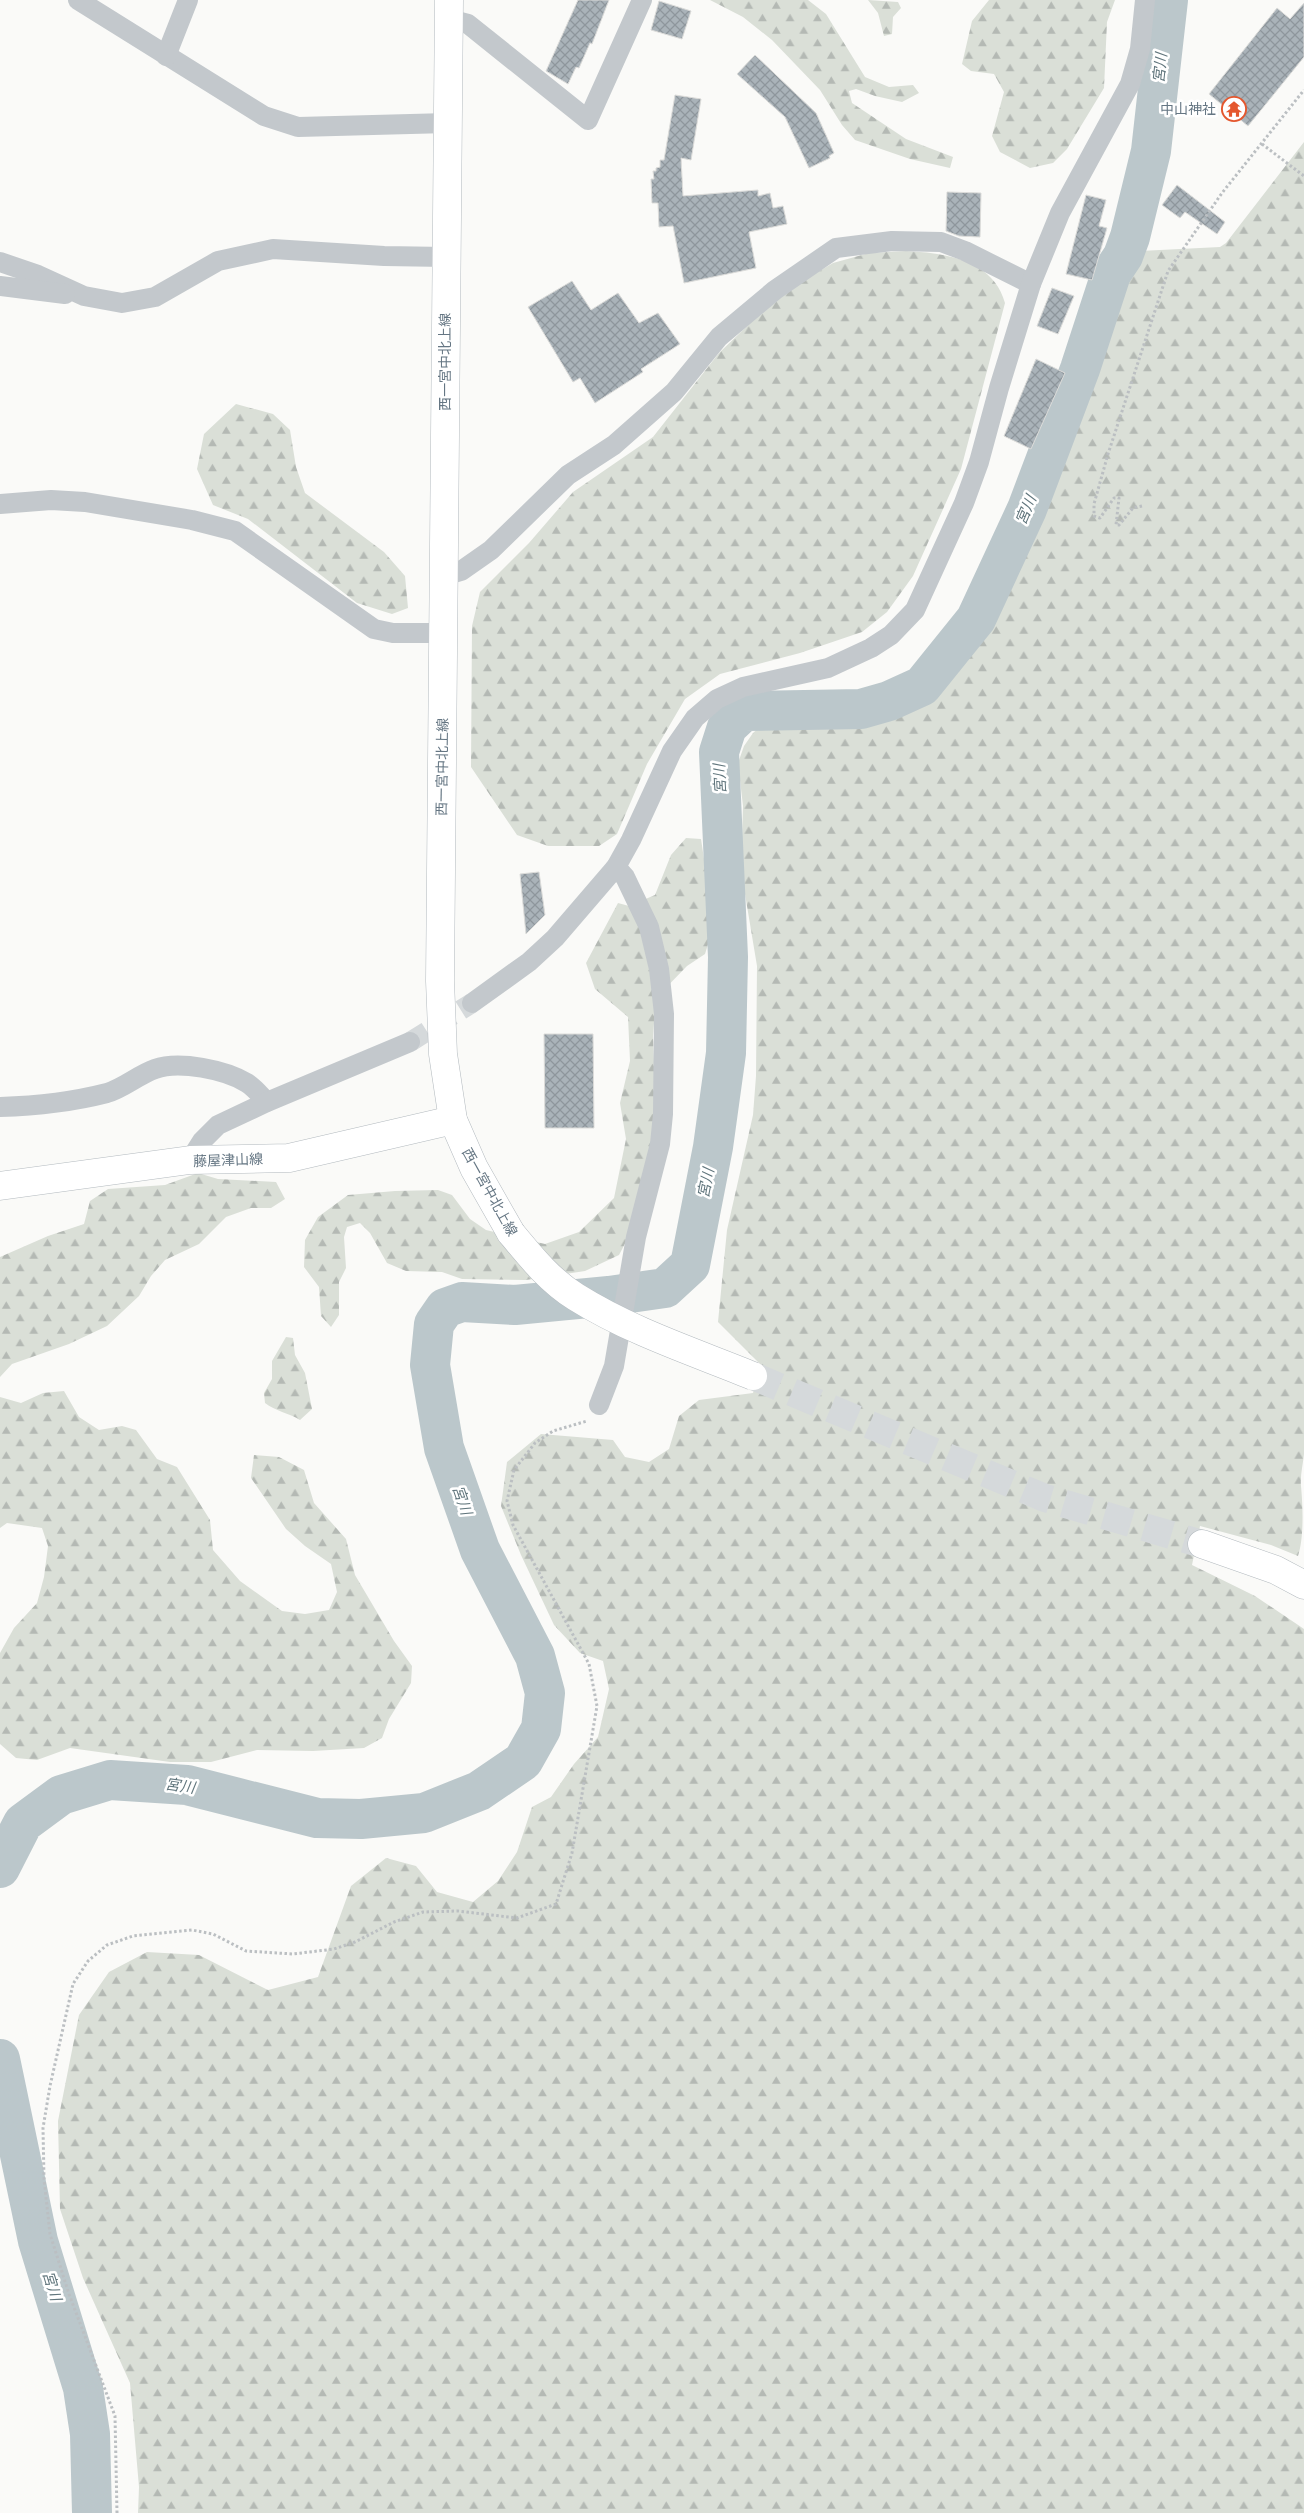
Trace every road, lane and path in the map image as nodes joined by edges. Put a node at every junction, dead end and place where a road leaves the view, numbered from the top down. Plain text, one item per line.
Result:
1 (78, 0) edge
2 (188, 0) edge
3 (642, 0) edge
4 (1145, 0) edge
5 (449, 10) edge
6 (166, 56) junction
7 (1304, 90) edge
8 (448, 123) junction
9 (1262, 144) junction
10 (1304, 176) edge
11 (446, 257) junction
12 (0, 262) edge
13 (1031, 284) junction
14 (0, 286) edge
15 (84, 296) junction
16 (0, 504) edge
17 (1142, 506) dead end
18 (444, 576) junction
19 (444, 633) junction
20 (616, 867) junction
21 (472, 1004) tunnel mouth
22 (410, 1042) tunnel mouth
23 (267, 1102) junction
24 (0, 1107) edge
25 (454, 1120) junction
26 (190, 1160) junction
27 (0, 1186) edge
28 (753, 1376) tunnel mouth
29 (599, 1405) joint
30 (1202, 1544) tunnel mouth
31 (1304, 1585) edge
32 (117, 2513) edge

1 - 6 street
2 - 6 street
3 - 5 street
4 - 13 street
5 - 8 main road, 西一宮中北上線
6 - 8 street
7 - 9 path
8 - 11 main road, 西一宮中北上線
9 - 10 path
9 - 17 path
11 - 15 street
11 - 18 main road, 西一宮中北上線
12 - 15 street
13 - 18 street
13 - 20 street
14 - 15 street
16 - 19 street
18 - 19 main road, 西一宮中北上線
19 - 25 main road, 西一宮中北上線
20 - 21 street
20 - 29 street
22 - 23 street
23 - 24 street
23 - 26 street
25 - 26 main road, 藤屋津山線
25 - 28 main road, 西一宮中北上線, bridge
26 - 27 main road, 藤屋津山線
29 - 32 path
30 - 31 main road

